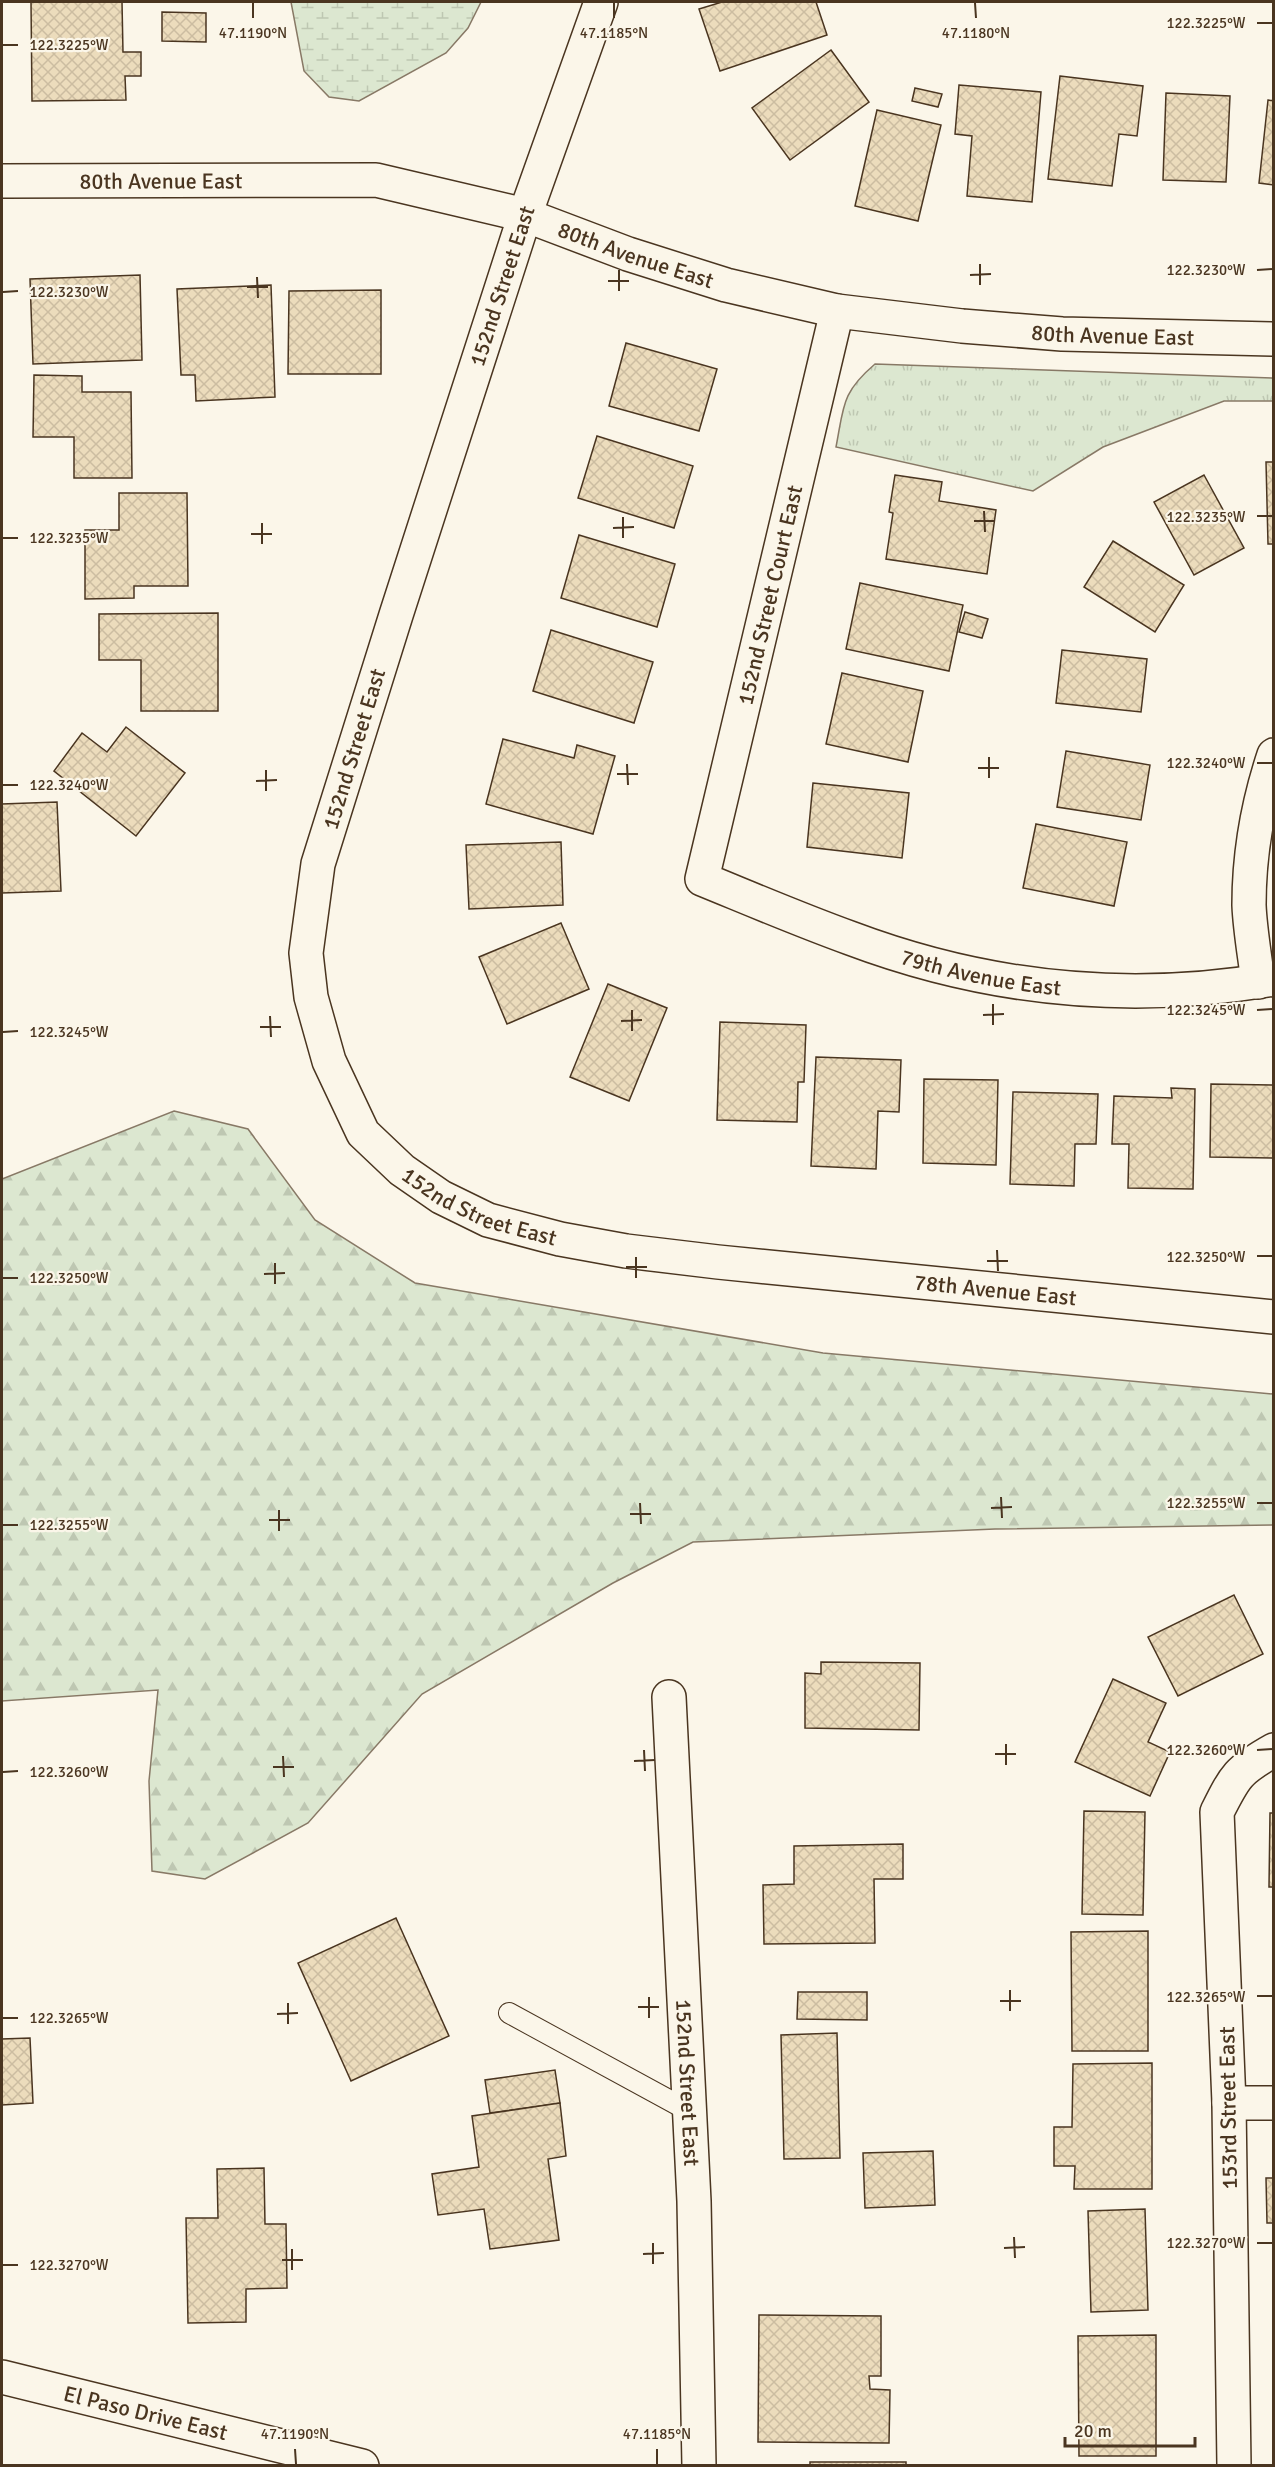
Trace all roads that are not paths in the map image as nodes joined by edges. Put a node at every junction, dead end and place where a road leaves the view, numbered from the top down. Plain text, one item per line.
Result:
1 (601, 2) edge
2 (2, 181) edge
3 (525, 215) junction
4 (837, 311) junction
5 (1274, 339) edge
6 (1274, 756) edge
7 (702, 879) joint
8 (1266, 981) edge
9 (718, 1262) joint
10 (1274, 1317) edge
11 (669, 1697) dead end
12 (1262, 1756) edge
13 (509, 2013) dead end
14 (1229, 2103) junction
15 (1274, 2103) edge
16 (689, 2111) junction
17 (2, 2377) edge
18 (1241, 2464) edge
19 (362, 2466) edge
20 (699, 2466) edge

1 - 3 street, 152nd Street East
2 - 3 street, 80th Avenue East
3 - 4 street, 80th Avenue East
3 - 9 street, 152nd Street East
4 - 5 street, 80th Avenue East
4 - 7 street, 152nd Street Court East
6 - 8 street
7 - 8 street, 79th Avenue East
9 - 10 street, 78th Avenue East
11 - 16 street, 152nd Street East
12 - 14 street, 153rd Street East
13 - 16 lane
14 - 15 street
14 - 18 street, 153rd Street East
16 - 20 street, 152nd Street East
17 - 19 street, El Paso Drive East

